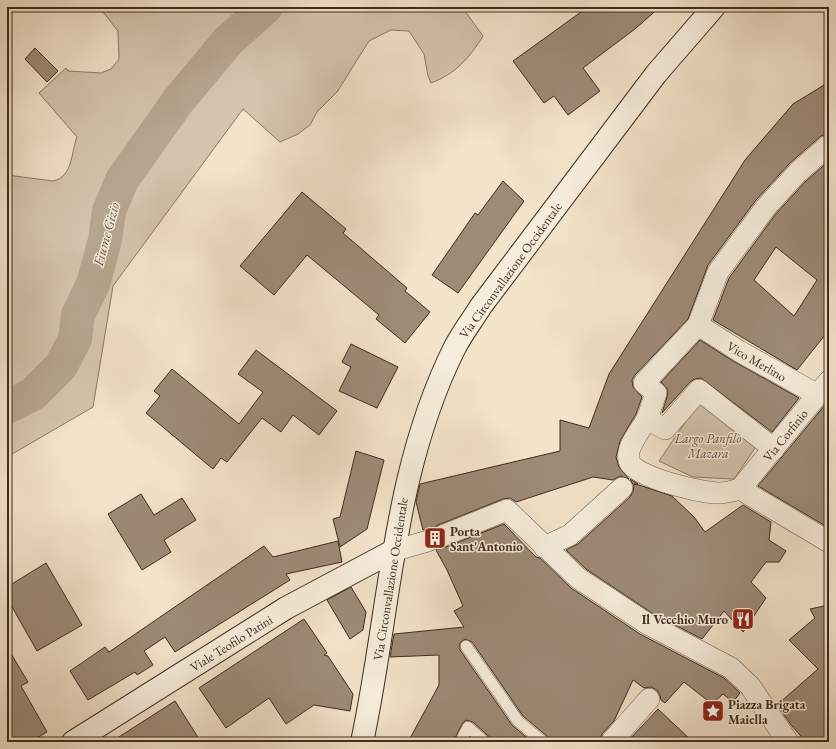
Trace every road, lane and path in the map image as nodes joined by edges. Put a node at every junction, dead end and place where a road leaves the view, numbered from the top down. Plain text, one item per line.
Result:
1 (714, 7) edge
2 (829, 145) edge
3 (698, 325) junction
4 (823, 388) edge
5 (647, 419) junction
6 (774, 449) junction
7 (631, 480) junction
8 (740, 489) junction
9 (829, 542) edge
10 (544, 547) junction
11 (393, 551) junction
12 (466, 646) dead end
13 (649, 699) dead end
14 (74, 742) edge
15 (362, 742) edge
16 (460, 742) edge
17 (485, 742) edge
18 (543, 742) edge
19 (611, 742) edge
20 (787, 742) edge

1 - 11 main road, Via Circonvallazione Occidentale
2 - 3 street
3 - 4 street, Vico Merlino
3 - 5 street
4 - 6 street, Via Corfinio
5 - 6 street
5 - 7 street
6 - 8 street, Via Corfinio
7 - 8 street
7 - 10 street
8 - 9 street
10 - 11 street
10 - 20 street
11 - 14 main road, Viale Teofilo Patini
11 - 15 main road, Via Circonvallazione Occidentale
12 - 18 lane
13 - 19 street
16 - 17 lane

